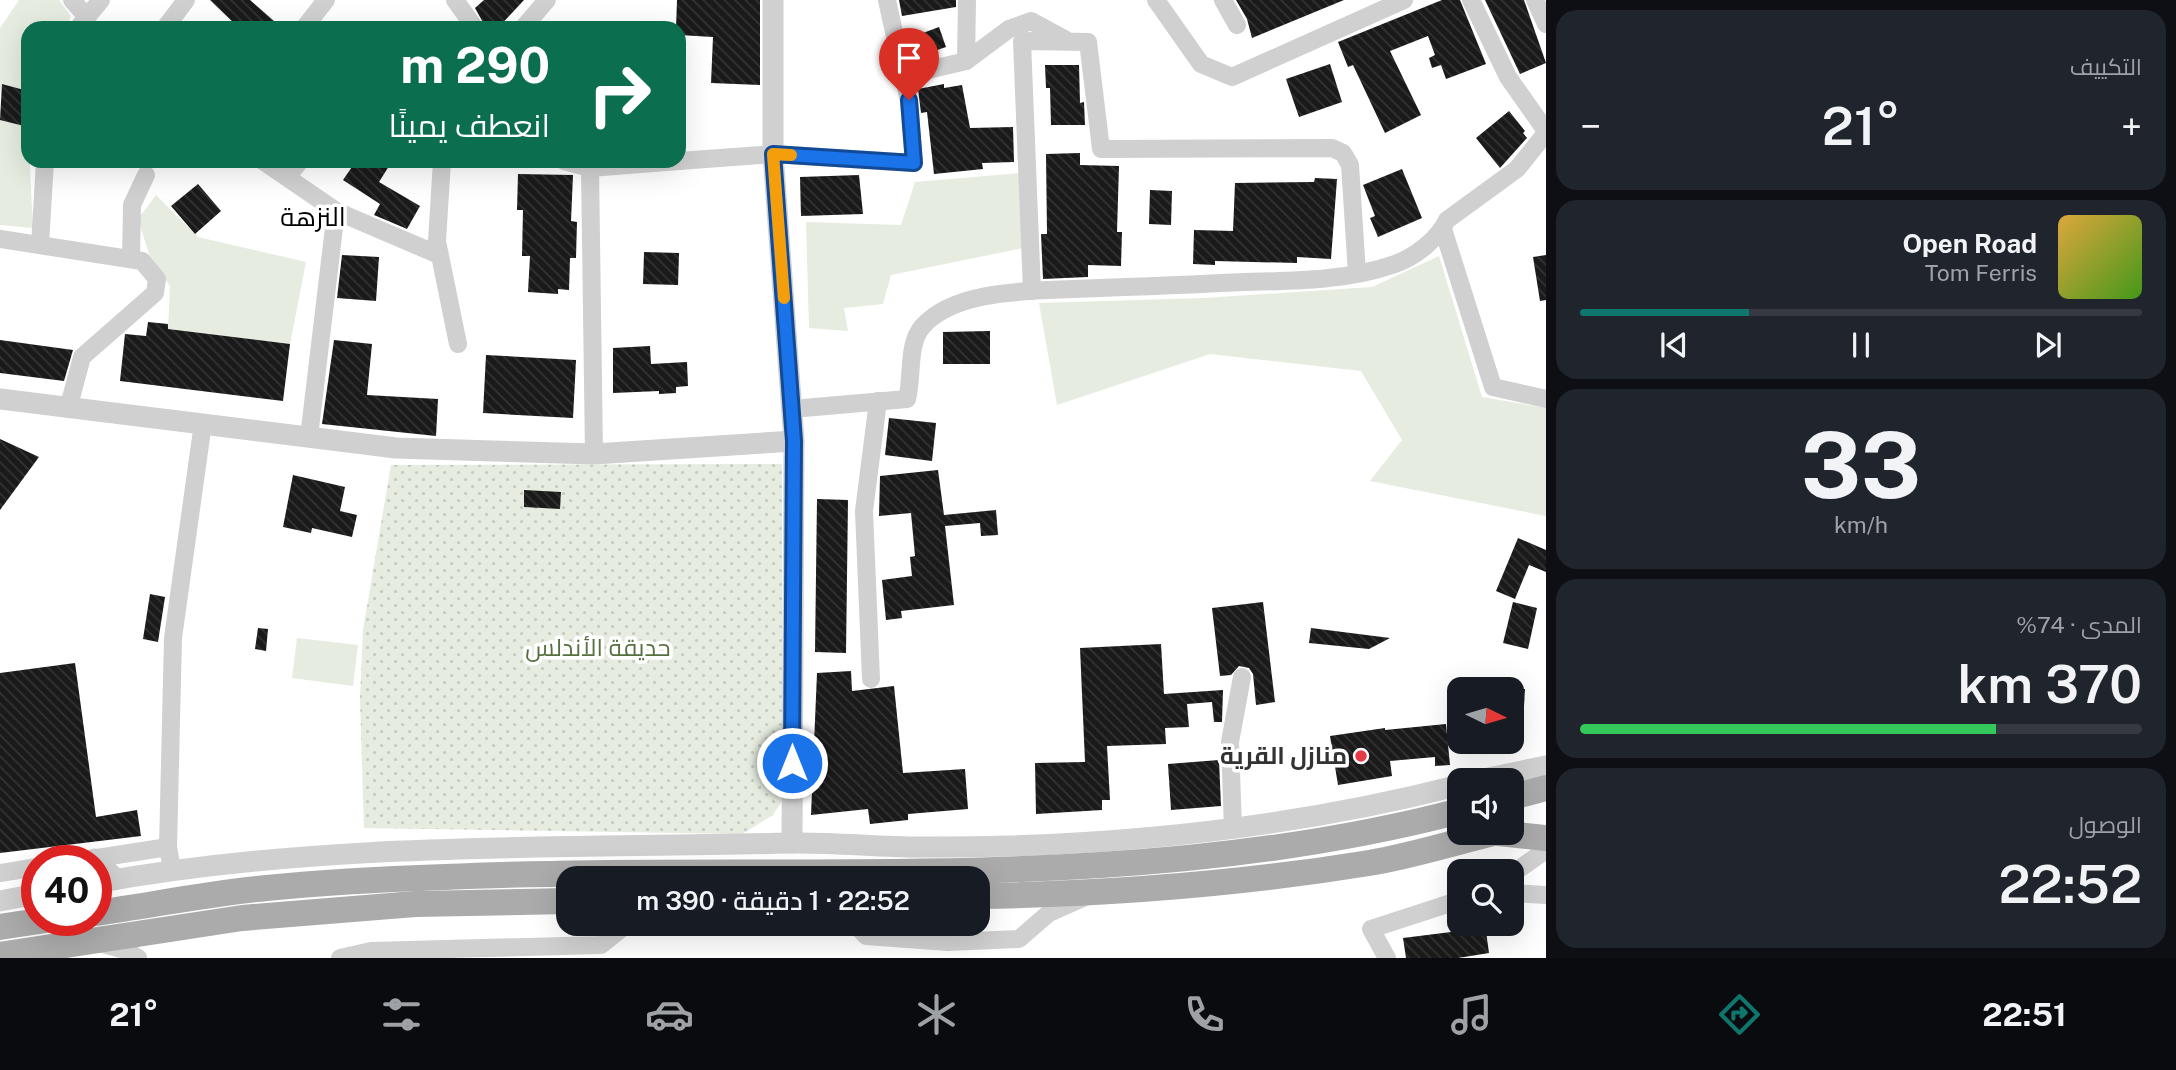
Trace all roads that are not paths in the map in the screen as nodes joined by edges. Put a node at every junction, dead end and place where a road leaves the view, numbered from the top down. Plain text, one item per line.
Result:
1 (72, 0) edge
2 (102, 0) edge
3 (186, 0) edge
4 (326, 0) edge
5 (455, 0) edge
6 (547, 0) edge
7 (773, 0) edge
8 (887, 0) edge
9 (967, 0) edge
10 (1156, 0) edge
11 (1223, 0) edge
12 (1404, 0) edge
13 (1471, 0) edge
14 (1535, 0) edge
15 (82, 21) edge
16 (85, 21) edge
17 (170, 21) edge
18 (309, 21) edge
19 (470, 21) edge
20 (529, 21) edge
21 (1546, 24) edge
22 (1237, 25) dead end
23 (1070, 42) junction
24 (966, 61) junction
25 (903, 76) junction
26 (1546, 132) edge
27 (773, 154) junction
28 (686, 160) edge
29 (45, 168) edge
30 (274, 168) edge
31 (294, 168) edge
32 (442, 168) edge
33 (590, 168) edge
34 (146, 176) dead end
35 (287, 177) junction
36 (336, 211) junction
37 (1443, 229) junction
38 (0, 239) edge
39 (40, 245) junction
40 (439, 255) junction
41 (131, 259) junction
42 (1357, 273) junction
43 (1032, 291) junction
44 (458, 344) dead end
45 (0, 399) edge
46 (1546, 399) edge
47 (878, 401) junction
48 (68, 409) junction
49 (792, 409) junction
50 (203, 423) junction
51 (309, 437) junction
52 (794, 441) junction
53 (594, 454) junction
54 (1242, 677) dead end
55 (871, 679) dead end
56 (1546, 766) edge
57 (1524, 771) edge
58 (1447, 788) edge
59 (1546, 788) edge
60 (1524, 794) edge
61 (1447, 814) edge
62 (1546, 824) edge
63 (1524, 828) edge
64 (1233, 829) junction
65 (1524, 836) edge
66 (1546, 838) edge
67 (792, 843) junction
68 (1447, 844) edge
69 (892, 846) junction
70 (168, 847) junction
71 (1546, 850) edge
72 (112, 856) edge
73 (278, 860) junction
74 (817, 866) edge
75 (1524, 866) edge
76 (172, 869) junction
77 (21, 870) edge
78 (990, 871) edge
79 (0, 873) edge
80 (556, 875) edge
81 (112, 880) edge
82 (1092, 894) junction
83 (1524, 894) edge
84 (1546, 895) edge
85 (990, 896) edge
86 (21, 897) edge
87 (0, 901) edge
88 (556, 901) edge
89 (171, 902) junction
90 (1447, 904) edge
91 (112, 911) edge
92 (21, 924) edge
93 (0, 927) edge
94 (612, 936) edge
95 (866, 936) edge
96 (92, 942) junction
97 (438, 949) junction
98 (949, 950) edge
99 (7, 956) edge
100 (138, 958) edge
101 (340, 958) edge
102 (460, 958) edge
103 (1387, 958) edge

1 - 15 street
2 - 16 street
3 - 17 street
4 - 18 street
5 - 19 street
6 - 20 street
7 - 27 street
8 - 25 street
9 - 24 street
10 - 12 street
11 - 22 street
13 - 26 street
14 - 21 street
23 - 24 street
23 - 42 street
23 - 43 street
24 - 25 street
25 - 27 street
26 - 37 street
27 - 28 street
27 - 49 street
29 - 39 street
30 - 35 street
31 - 35 street
32 - 40 street
33 - 53 street
34 - 41 street
35 - 36 street
36 - 40 street
36 - 51 street
37 - 42 street
37 - 46 street
38 - 39 street
39 - 41 street
40 - 44 street
41 - 48 street
42 - 43 street
43 - 47 street
45 - 48 street
47 - 49 street
47 - 55 street
48 - 50 street
49 - 52 street
50 - 51 street
50 - 70 street
51 - 53 street
52 - 53 street
52 - 67 street
54 - 64 street
56 - 57 street
58 - 64 street
59 - 60 main road
61 - 78 main road
62 - 63 main road
64 - 69 street
65 - 66 main road
67 - 69 street
67 - 73 street
68 - 82 main road
69 - 74 street
70 - 72 street
70 - 76 street
71 - 75 street
73 - 76 street
73 - 89 street
76 - 81 street
77 - 79 street
80 - 89 main road
82 - 85 main road
82 - 98 street
83 - 84 street
86 - 87 street
88 - 96 main road
89 - 91 main road
90 - 103 street
92 - 93 main road
94 - 97 street
95 - 98 street
96 - 99 main road
96 - 100 street
97 - 101 street
97 - 102 street

